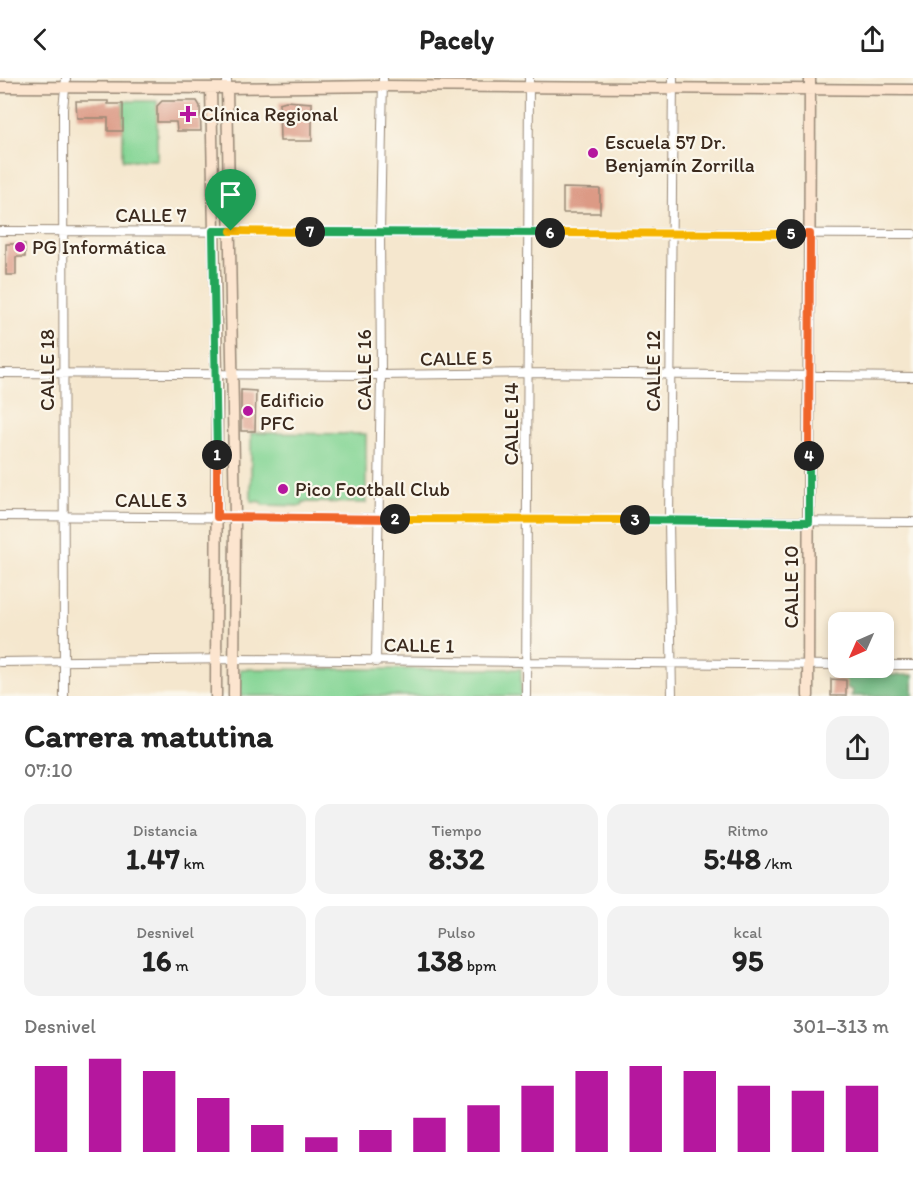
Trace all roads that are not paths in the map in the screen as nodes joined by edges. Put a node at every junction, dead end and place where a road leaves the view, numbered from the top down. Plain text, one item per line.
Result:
1 (383, 82) edge
2 (66, 83) edge
3 (210, 83) edge
4 (227, 83) edge
5 (529, 83) edge
6 (673, 83) edge
7 (810, 84) edge
8 (0, 87) edge
9 (913, 90) edge
10 (0, 231) edge
11 (64, 231) junction
12 (213, 231) junction
13 (231, 231) junction
14 (380, 232) junction
15 (528, 233) junction
16 (671, 233) junction
17 (810, 234) junction
18 (913, 234) edge
19 (0, 373) edge
20 (528, 374) junction
21 (64, 375) junction
22 (217, 375) junction
23 (232, 375) junction
24 (381, 375) junction
25 (670, 375) junction
26 (809, 377) junction
27 (913, 377) edge
28 (0, 516) edge
29 (64, 516) junction
30 (217, 517) junction
31 (235, 517) junction
32 (378, 519) junction
33 (669, 520) junction
34 (527, 521) junction
35 (809, 522) junction
36 (913, 522) edge
37 (235, 659) junction
38 (217, 660) junction
39 (0, 662) edge
40 (64, 662) junction
41 (376, 662) junction
42 (526, 663) junction
43 (672, 664) junction
44 (809, 664) junction
45 (828, 665) edge
46 (894, 665) edge
47 (913, 665) edge
48 (64, 696) edge
49 (216, 696) edge
50 (234, 696) edge
51 (526, 696) edge
52 (672, 696) edge
53 (808, 696) edge

1 - 4 main road
1 - 5 main road
1 - 14 street, CALLE 16
2 - 3 main road
2 - 8 main road
2 - 11 street, CALLE 18
3 - 4 main road
3 - 12 main road
4 - 13 main road
5 - 6 main road
5 - 15 street, CALLE 14
6 - 7 main road
6 - 16 street, CALLE 12
7 - 9 main road
7 - 17 main road, CALLE 10
10 - 11 street, CALLE 7
11 - 12 street, CALLE 7
11 - 21 street, CALLE 18
12 - 13 street, CALLE 7
12 - 22 main road
13 - 14 street, CALLE 7
13 - 23 main road
14 - 15 street, CALLE 7
14 - 24 street, CALLE 16
15 - 16 street, CALLE 7
15 - 20 street, CALLE 14
16 - 17 street, CALLE 7
16 - 25 street, CALLE 12
17 - 18 street, CALLE 7
17 - 26 main road, CALLE 10
19 - 21 street, CALLE 5
20 - 24 street, CALLE 5
20 - 25 street, CALLE 5
20 - 34 street, CALLE 14
21 - 22 street, CALLE 5
21 - 29 street, CALLE 18
22 - 23 street, CALLE 5
22 - 30 main road
23 - 24 street, CALLE 5
23 - 31 main road
24 - 32 street, CALLE 16
25 - 26 street, CALLE 5
25 - 33 street, CALLE 12
26 - 27 street, CALLE 5
26 - 35 main road, CALLE 10
28 - 29 street, CALLE 3
29 - 30 street, CALLE 3
29 - 40 street, CALLE 18
30 - 31 street, CALLE 3
30 - 38 main road
31 - 32 street, CALLE 3
31 - 37 main road
32 - 34 street, CALLE 3
32 - 41 street, CALLE 16
33 - 34 street, CALLE 3
33 - 35 street, CALLE 3
33 - 43 street, CALLE 12
34 - 42 street, CALLE 14
35 - 36 street, CALLE 3
35 - 44 main road, CALLE 10
37 - 38 street, CALLE 1
37 - 41 street, CALLE 1
37 - 50 main road
38 - 40 street, CALLE 1
38 - 49 main road
39 - 40 street, CALLE 1
40 - 48 street, CALLE 18
41 - 42 street, CALLE 1
42 - 43 street, CALLE 1
42 - 51 street, CALLE 14
43 - 44 street, CALLE 1
43 - 52 street, CALLE 12
44 - 45 street, CALLE 1
44 - 53 main road, CALLE 10
46 - 47 street

